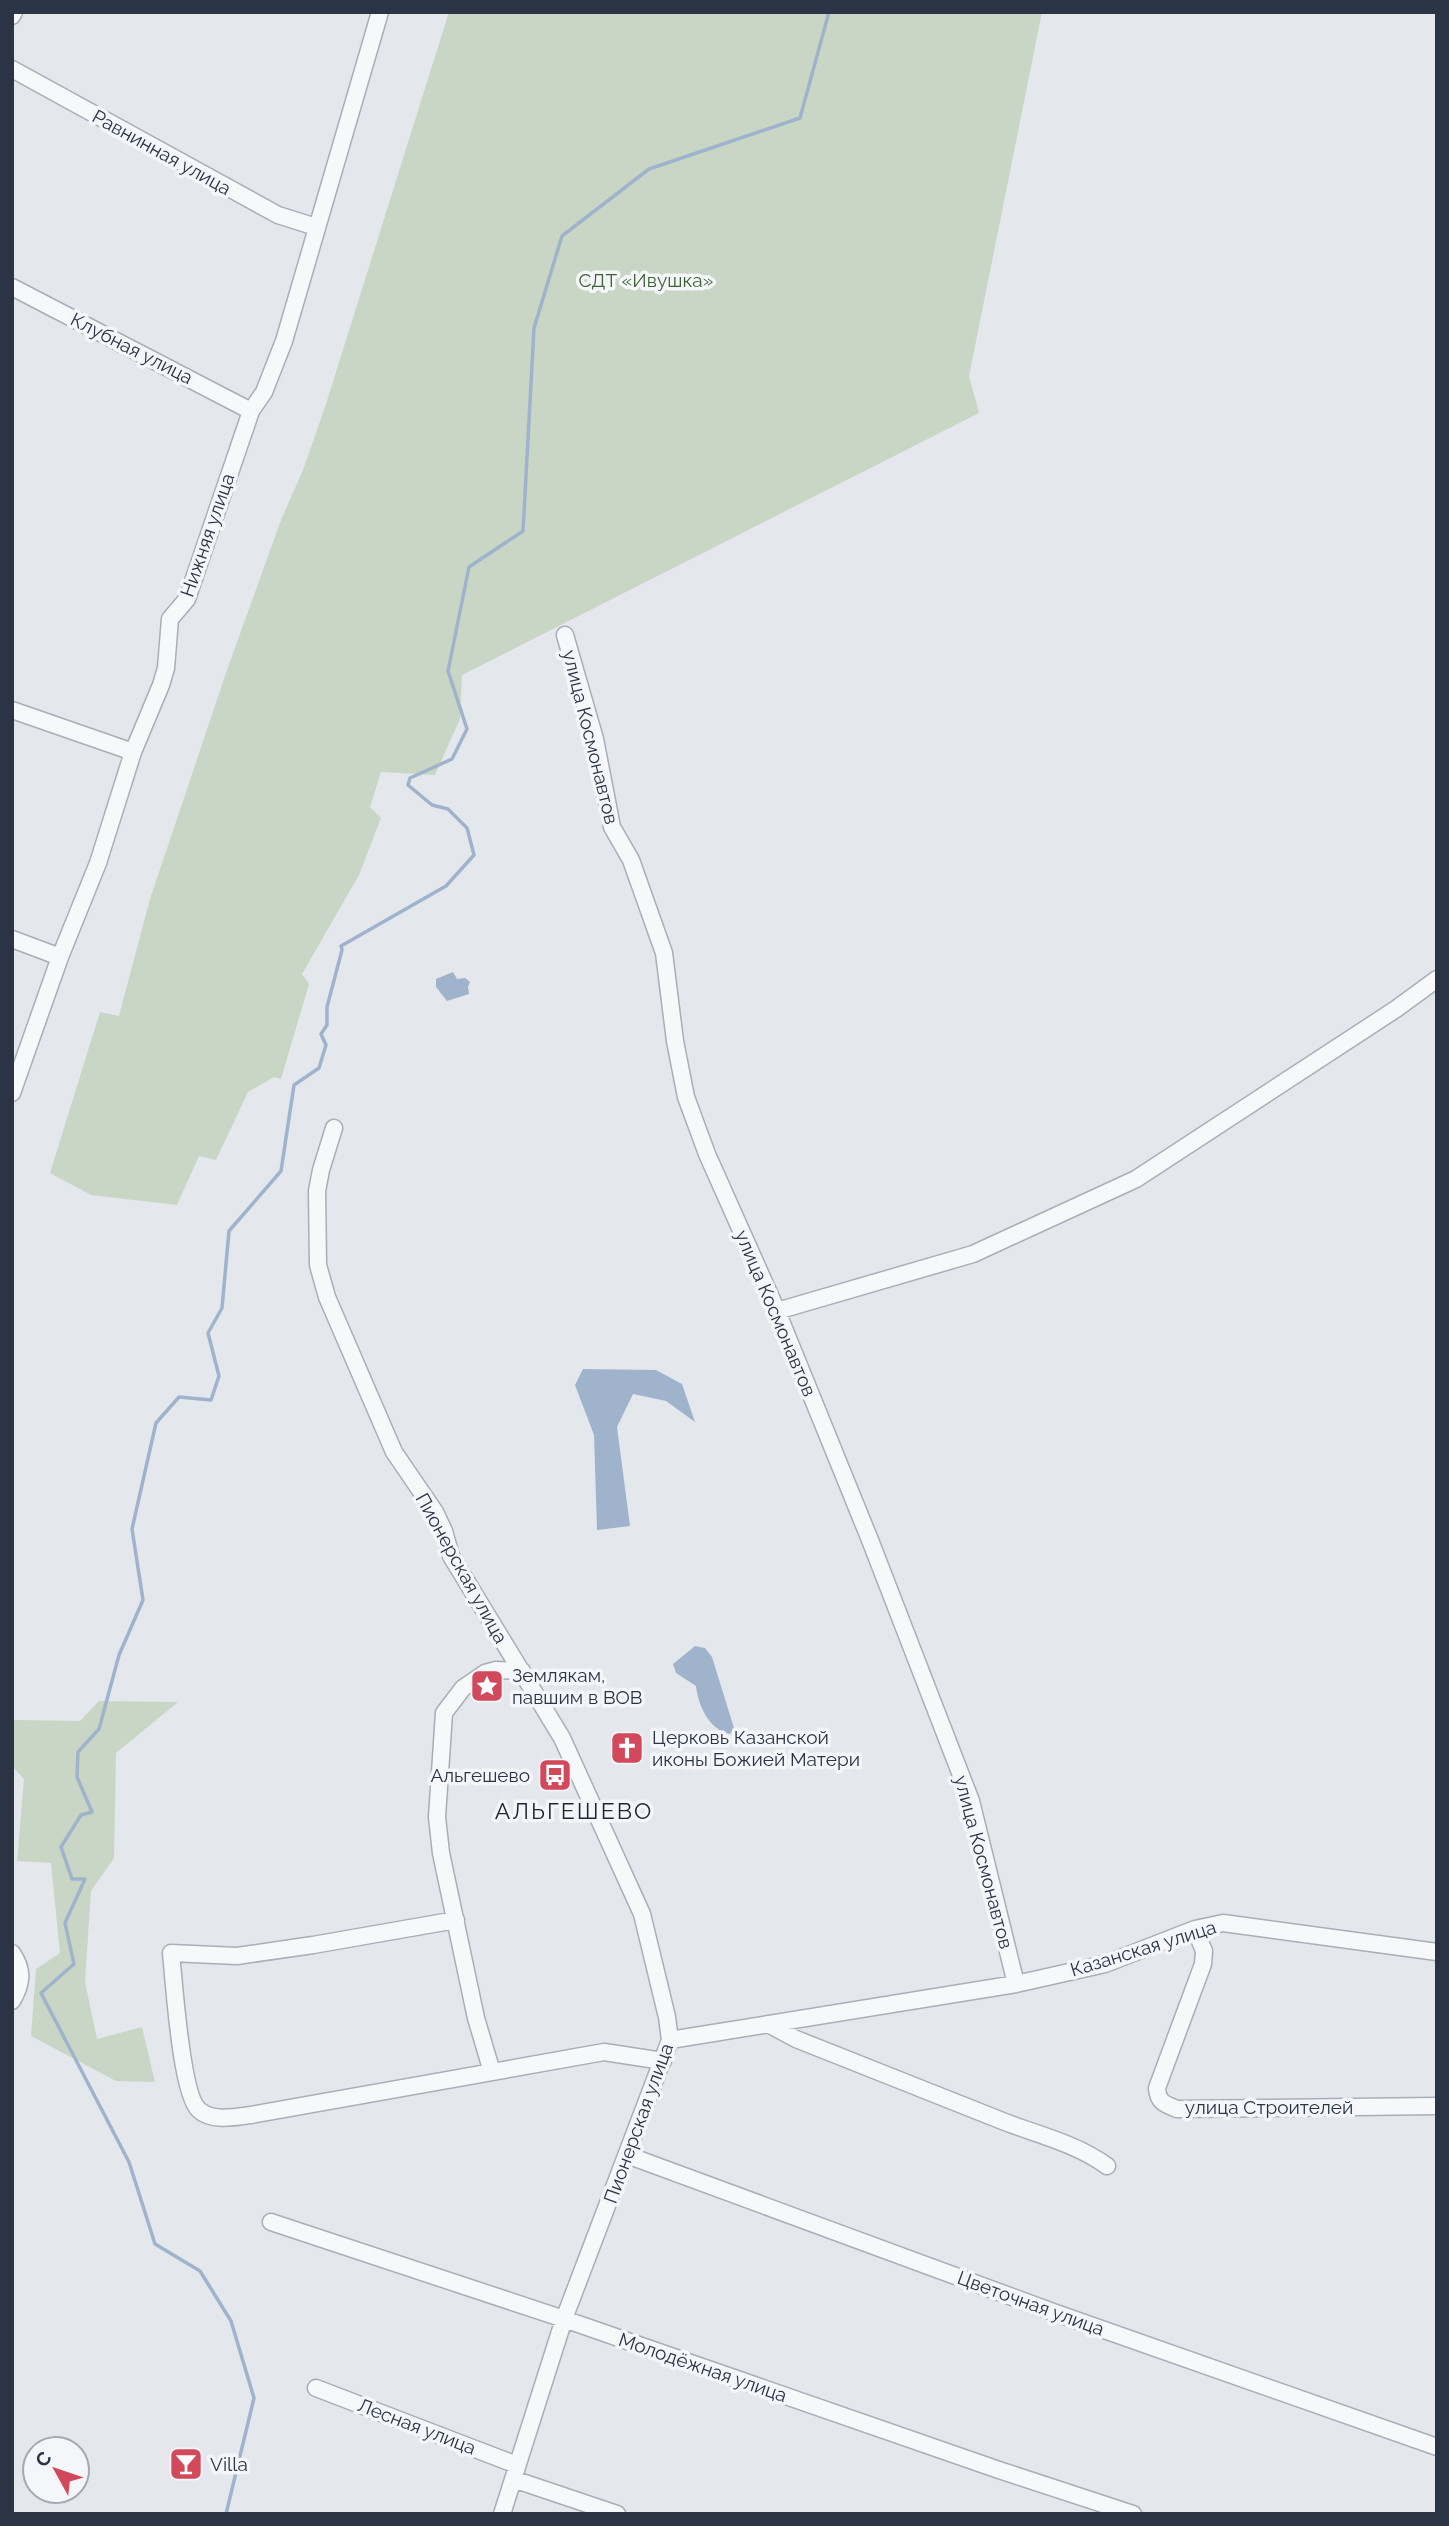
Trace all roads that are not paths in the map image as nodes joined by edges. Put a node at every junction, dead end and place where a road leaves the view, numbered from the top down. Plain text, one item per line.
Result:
1 (380, 12) edge
2 (12, 69) edge
3 (316, 227) junction
4 (12, 286) edge
5 (251, 411) junction
6 (565, 635) dead end
7 (12, 710) edge
8 (133, 752) junction
9 (12, 939) edge
10 (60, 957) junction
11 (1437, 979) edge
12 (12, 1093) edge
13 (334, 1128) dead end
14 (777, 1311) junction
15 (522, 1671) junction
16 (456, 1920) junction
17 (1195, 1929) junction
18 (1437, 1952) edge
19 (12, 1953) edge
20 (1016, 1984) junction
21 (12, 2001) edge
22 (768, 2024) junction
23 (670, 2040) junction
24 (663, 2061) junction
25 (492, 2071) junction
26 (1437, 2106) edge
27 (627, 2155) junction
28 (1107, 2166) dead end
29 (271, 2222) dead end
30 (564, 2319) junction
31 (316, 2388) dead end
32 (1437, 2447) edge
33 (515, 2472) junction
34 (502, 2514) edge
35 (617, 2514) edge
36 (1133, 2514) edge

1 - 3 street, Нижняя улица
2 - 3 street, Равнинная улица
3 - 5 street, Нижняя улица
4 - 5 street, Клубная улица
5 - 8 street, Нижняя улица
6 - 14 street, улица Космонавтов
7 - 8 street
8 - 10 street, Нижняя улица
9 - 10 street
10 - 12 street, Нижняя улица
11 - 14 street
13 - 15 street, Пионерская улица
14 - 20 street, улица Космонавтов
15 - 16 street
15 - 23 street, Пионерская улица
16 - 25 street
16 - 25 street
17 - 18 street, Казанская улица
17 - 20 street, Казанская улица
17 - 26 street, улица Строителей
19 - 21 street
20 - 22 street, Казанская улица
22 - 23 street, Казанская улица
22 - 28 street
23 - 24 street, Пионерская улица
24 - 25 street
24 - 27 street, Пионерская улица
27 - 30 street, Пионерская улица
27 - 32 street, Цветочная улица
29 - 30 street, Молодёжная улица
30 - 33 street, Пионерская улица
30 - 36 street, Молодёжная улица
31 - 33 street, Лесная улица
33 - 34 street, Пионерская улица
33 - 35 street, Лесная улица

